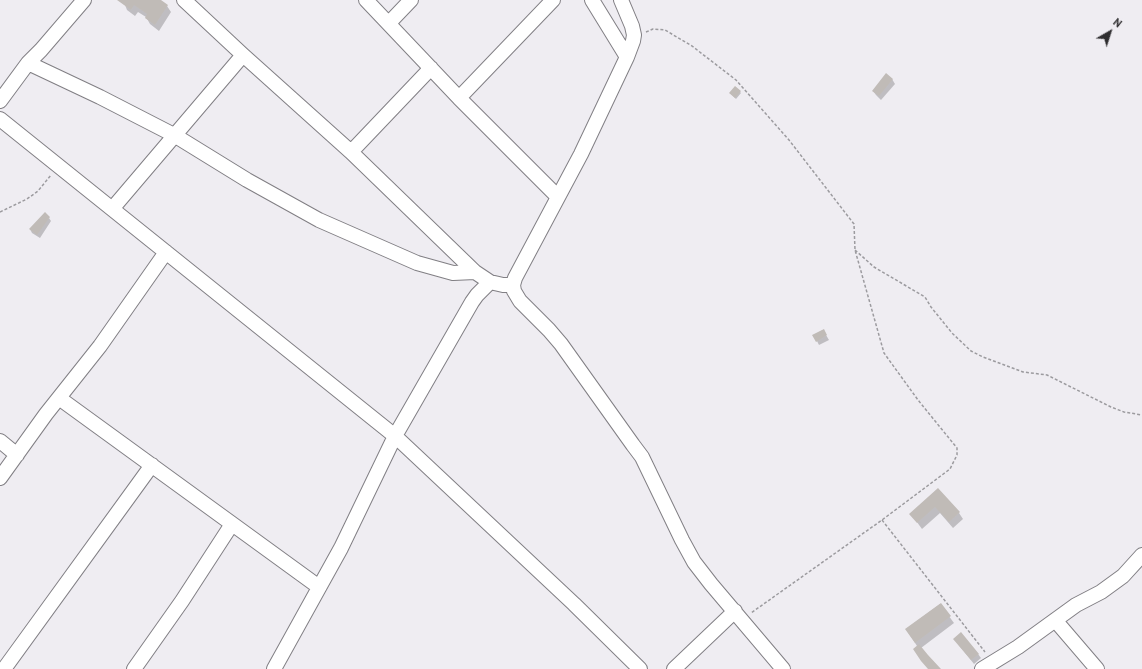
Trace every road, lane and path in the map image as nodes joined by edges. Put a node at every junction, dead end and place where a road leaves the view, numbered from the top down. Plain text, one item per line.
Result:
1 (84, 0) edge
2 (184, 0) edge
3 (366, 0) edge
4 (411, 0) edge
5 (553, 0) edge
6 (592, 0) edge
7 (621, 0) edge
8 (389, 23) junction
9 (633, 41) junction
10 (243, 55) junction
11 (627, 57) junction
12 (28, 63) junction
13 (431, 68) junction
14 (459, 98) junction
15 (0, 102) edge
16 (0, 119) edge
17 (174, 135) junction
18 (351, 152) junction
19 (58, 166) junction
20 (558, 197) junction
21 (112, 209) junction
22 (0, 212) edge
23 (855, 250) junction
24 (166, 252) junction
25 (475, 272) junction
26 (490, 282) junction
27 (513, 285) junction
28 (59, 398) junction
29 (1142, 415) edge
30 (395, 436) junction
31 (0, 441) edge
32 (17, 455) junction
33 (152, 465) junction
34 (0, 478) edge
35 (882, 520) junction
36 (232, 524) junction
37 (1142, 555) edge
38 (319, 587) junction
39 (738, 615) junction
40 (1055, 620) junction
41 (987, 665) edge
42 (4, 669) edge
43 (134, 669) edge
44 (274, 669) edge
45 (640, 669) edge
46 (674, 669) edge
47 (783, 669) edge
48 (1097, 669) edge

1 - 12 street
2 - 10 street
3 - 8 street
4 - 8 street
5 - 14 street
6 - 11 street
7 - 9 street
8 - 13 street
9 - 11 street
9 - 23 path
10 - 17 street
10 - 18 street
11 - 20 street
12 - 15 street
12 - 17 street
13 - 14 street
13 - 18 street
14 - 20 street
16 - 19 street
17 - 21 street
17 - 25 street
18 - 25 street
19 - 21 street
19 - 22 path
20 - 27 street
21 - 24 street
23 - 29 path
23 - 35 path
24 - 28 street
24 - 30 street
25 - 26 street
26 - 27 street
26 - 30 street
27 - 39 street
28 - 32 street
28 - 33 street
30 - 38 street
30 - 45 street
31 - 32 street
32 - 34 street
33 - 36 street
33 - 42 street
35 - 39 path
35 - 41 path
36 - 38 street
36 - 43 street
37 - 40 street
38 - 44 street
39 - 46 street
39 - 47 street
40 - 41 street
40 - 48 street

